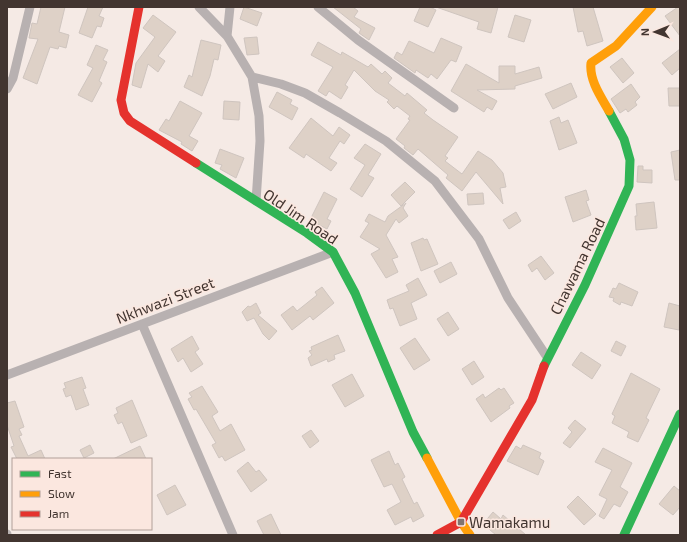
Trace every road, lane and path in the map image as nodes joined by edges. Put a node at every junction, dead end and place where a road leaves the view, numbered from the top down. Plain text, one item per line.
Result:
1 (30, 7) edge
2 (139, 7) edge
3 (199, 7) edge
4 (230, 7) edge
5 (318, 7) edge
6 (652, 7) edge
7 (227, 36) junction
8 (252, 77) junction
9 (8, 87) edge
10 (454, 108) dead end
11 (256, 201) junction
12 (333, 252) junction
13 (142, 324) junction
14 (547, 357) junction
15 (7, 375) edge
16 (680, 414) edge
17 (461, 522) junction
18 (233, 535) edge
19 (437, 535) edge
20 (470, 535) edge
21 (624, 535) edge

1 - 9 street
2 - 11 street, Old Jim Road
3 - 7 street
4 - 7 street
5 - 10 street
6 - 14 street, Chawama Road
7 - 8 street
8 - 11 street
8 - 14 street
11 - 12 street, Old Jim Road
12 - 13 street, Nkhwazi Street
12 - 17 street, Old Jim Road
13 - 15 street, Nkhwazi Street
13 - 18 street
14 - 17 street, Chawama Road
16 - 21 street
17 - 19 street
17 - 20 street, Old Jim Road

